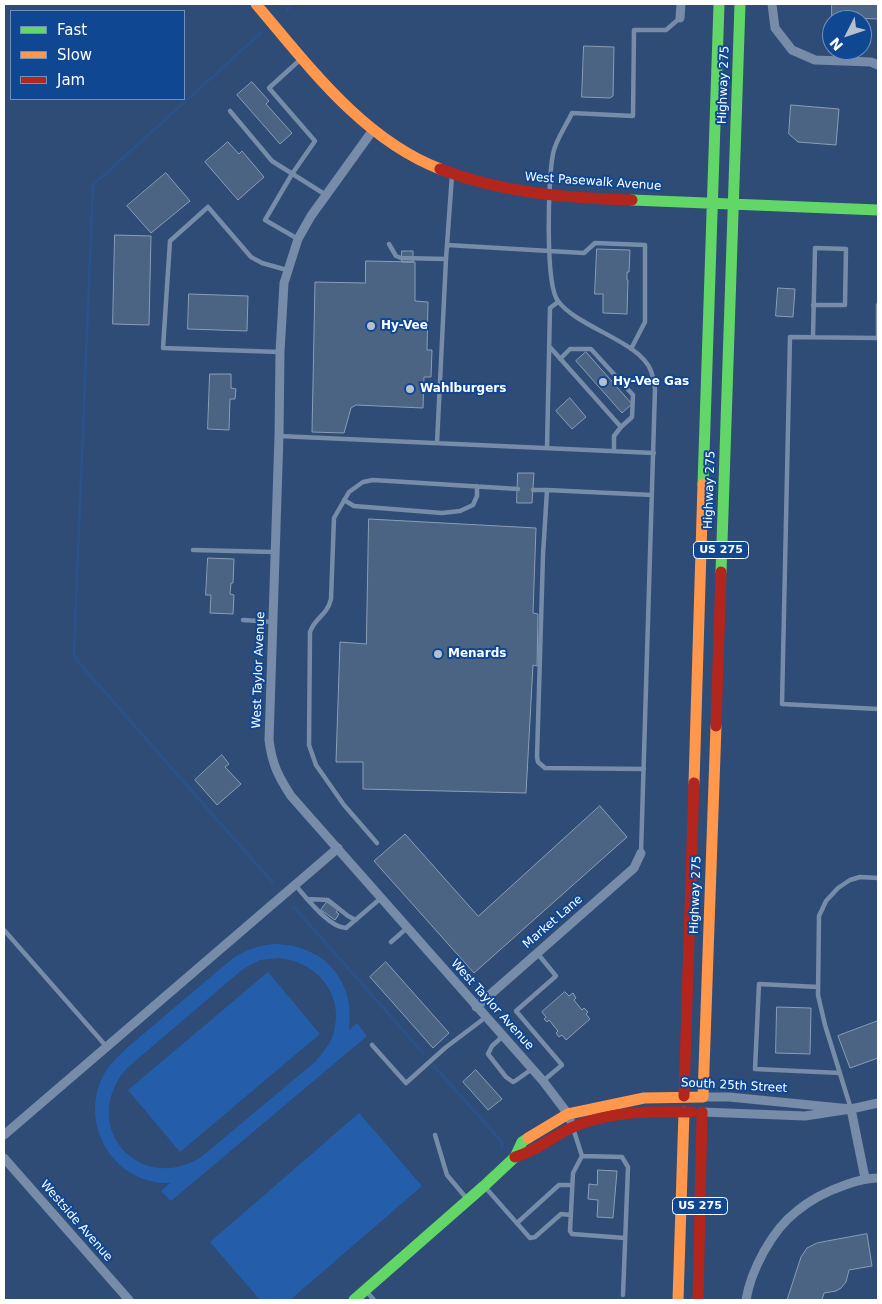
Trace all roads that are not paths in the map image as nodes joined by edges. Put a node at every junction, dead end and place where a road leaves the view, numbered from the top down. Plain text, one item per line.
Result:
1 (256, 4) edge
2 (681, 4) edge
3 (719, 4) edge
4 (740, 4) edge
5 (772, 4) edge
6 (680, 18) joint
7 (302, 58) junction
8 (878, 65) edge
9 (230, 112) dead end
10 (373, 130) junction
11 (292, 174) junction
12 (452, 174) junction
13 (326, 195) junction
14 (549, 195) junction
15 (712, 203) junction
16 (733, 204) junction
17 (878, 210) edge
18 (298, 239) junction
19 (389, 244) dead end
20 (447, 245) junction
21 (550, 250) junction
22 (446, 258) junction
23 (288, 270) junction
24 (558, 302) junction
25 (814, 305) junction
26 (878, 305) edge
27 (813, 337) junction
28 (878, 338) edge
29 (549, 346) junction
30 (631, 349) junction
31 (280, 352) junction
32 (560, 358) junction
33 (622, 426) junction
34 (279, 436) junction
35 (437, 443) junction
36 (547, 448) junction
37 (614, 451) junction
38 (654, 452) junction
39 (477, 486) junction
40 (518, 489) dead end
41 (533, 490) dead end
42 (547, 490) junction
43 (652, 495) junction
44 (344, 500) junction
45 (192, 550) dead end
46 (274, 552) junction
47 (243, 620) dead end
48 (273, 622) junction
49 (878, 709) edge
50 (644, 769) junction
51 (377, 843) dead end
52 (338, 848) junction
53 (641, 853) joint
54 (878, 878) edge
55 (295, 885) junction
56 (381, 898) junction
57 (307, 899) junction
58 (356, 920) junction
59 (407, 928) junction
60 (4, 930) edge
61 (391, 942) dead end
62 (537, 953) junction
63 (818, 987) junction
64 (476, 1006) junction
65 (486, 1017) junction
66 (503, 1036) junction
67 (372, 1045) dead end
68 (106, 1046) junction
69 (532, 1069) junction
70 (840, 1073) junction
71 (543, 1081) junction
72 (684, 1096) junction
73 (703, 1097) junction
74 (878, 1103) edge
75 (851, 1108) junction
76 (684, 1112) junction
77 (702, 1112) junction
78 (568, 1114) junction
79 (572, 1127) junction
80 (435, 1135) dead end
81 (4, 1136) edge
82 (582, 1156) junction
83 (515, 1157) junction
84 (4, 1158) edge
85 (865, 1178) junction
86 (878, 1178) edge
87 (572, 1185) junction
88 (484, 1186) junction
89 (468, 1201) junction
90 (570, 1215) junction
91 (517, 1222) junction
92 (625, 1238) junction
93 (365, 1290) junction
94 (623, 1295) dead end
95 (129, 1300) edge
96 (354, 1300) edge
97 (374, 1300) edge
98 (678, 1300) edge
99 (698, 1300) edge
100 (746, 1300) edge

1 - 7 main road, West Pasewalk Avenue
2 - 6 street
3 - 15 main road, Highway 275 / US 275
4 - 16 main road, Highway 275 / US 275
5 - 8 street
6 - 14 lane
7 - 10 main road, West Pasewalk Avenue
7 - 11 lane
9 - 11 lane
10 - 12 main road, West Pasewalk Avenue
10 - 13 street, West Taylor Avenue
11 - 13 lane
11 - 18 lane
12 - 14 main road, West Pasewalk Avenue
12 - 20 lane
13 - 18 street, West Taylor Avenue
14 - 15 main road, West Pasewalk Avenue
14 - 21 lane
15 - 16 main road, West Pasewalk Avenue
15 - 72 main road, Highway 275 / US 275
16 - 17 main road, West Pasewalk Avenue
16 - 73 main road, Highway 275 / US 275
18 - 23 street, West Taylor Avenue
19 - 22 lane
20 - 21 lane
20 - 22 lane
21 - 24 lane
21 - 30 lane
22 - 35 lane
23 - 31 street, West Taylor Avenue
23 - 31 lane
24 - 29 lane
24 - 30 lane
25 - 25 lane
25 - 27 lane
26 - 28 lane
27 - 28 lane
27 - 49 lane
29 - 32 lane
29 - 36 lane
30 - 38 lane
31 - 34 street, West Taylor Avenue
32 - 33 lane
32 - 33 lane
33 - 37 lane
34 - 35 lane
34 - 46 street, West Taylor Avenue
35 - 36 lane
36 - 37 lane
37 - 38 lane
38 - 43 lane
39 - 40 lane
39 - 44 lane
39 - 44 lane
41 - 42 lane
42 - 43 lane
42 - 50 lane
43 - 50 lane
44 - 51 lane
45 - 46 lane
46 - 48 street, West Taylor Avenue
47 - 48 lane
48 - 52 street, West Taylor Avenue
50 - 53 lane
52 - 55 street
52 - 56 street, West Taylor Avenue
53 - 62 street, Market Lane
54 - 63 lane
55 - 57 lane
55 - 68 street
56 - 58 lane
56 - 59 street, West Taylor Avenue
57 - 58 lane
57 - 58 lane
59 - 61 lane
59 - 64 street, West Taylor Avenue
60 - 68 lane
62 - 64 street, Market Lane
62 - 71 lane
63 - 70 lane
63 - 70 lane
64 - 65 street, West Taylor Avenue
65 - 66 street, West Taylor Avenue
65 - 67 lane
66 - 69 street, West Taylor Avenue
66 - 69 lane
68 - 81 street
69 - 71 street, West Taylor Avenue
70 - 75 lane
71 - 78 street, West Taylor Avenue
72 - 73 main road, South 25th Street
72 - 78 main road, South 25th Street
73 - 75 street, South 25th Street
74 - 75 street, South 25th Street
75 - 77 street, South 25th Street
75 - 85 street
76 - 77 main road, South 25th Street
76 - 79 main road, South 25th Street
76 - 98 main road, US 275
77 - 99 main road, US 275
78 - 79 street, West Taylor Avenue
78 - 83 main road, South 25th Street
79 - 82 lane
79 - 83 main road, South 25th Street
80 - 89 lane
82 - 87 lane
82 - 92 lane
83 - 88 main road, South 25th Street
84 - 95 street, Westside Avenue
85 - 86 street
85 - 100 street
87 - 90 lane
87 - 91 lane
88 - 89 main road, South 25th Street
88 - 91 lane
89 - 93 main road, South 25th Street
90 - 91 lane
90 - 92 lane
92 - 94 lane
93 - 96 main road, South 25th Street
93 - 97 lane

